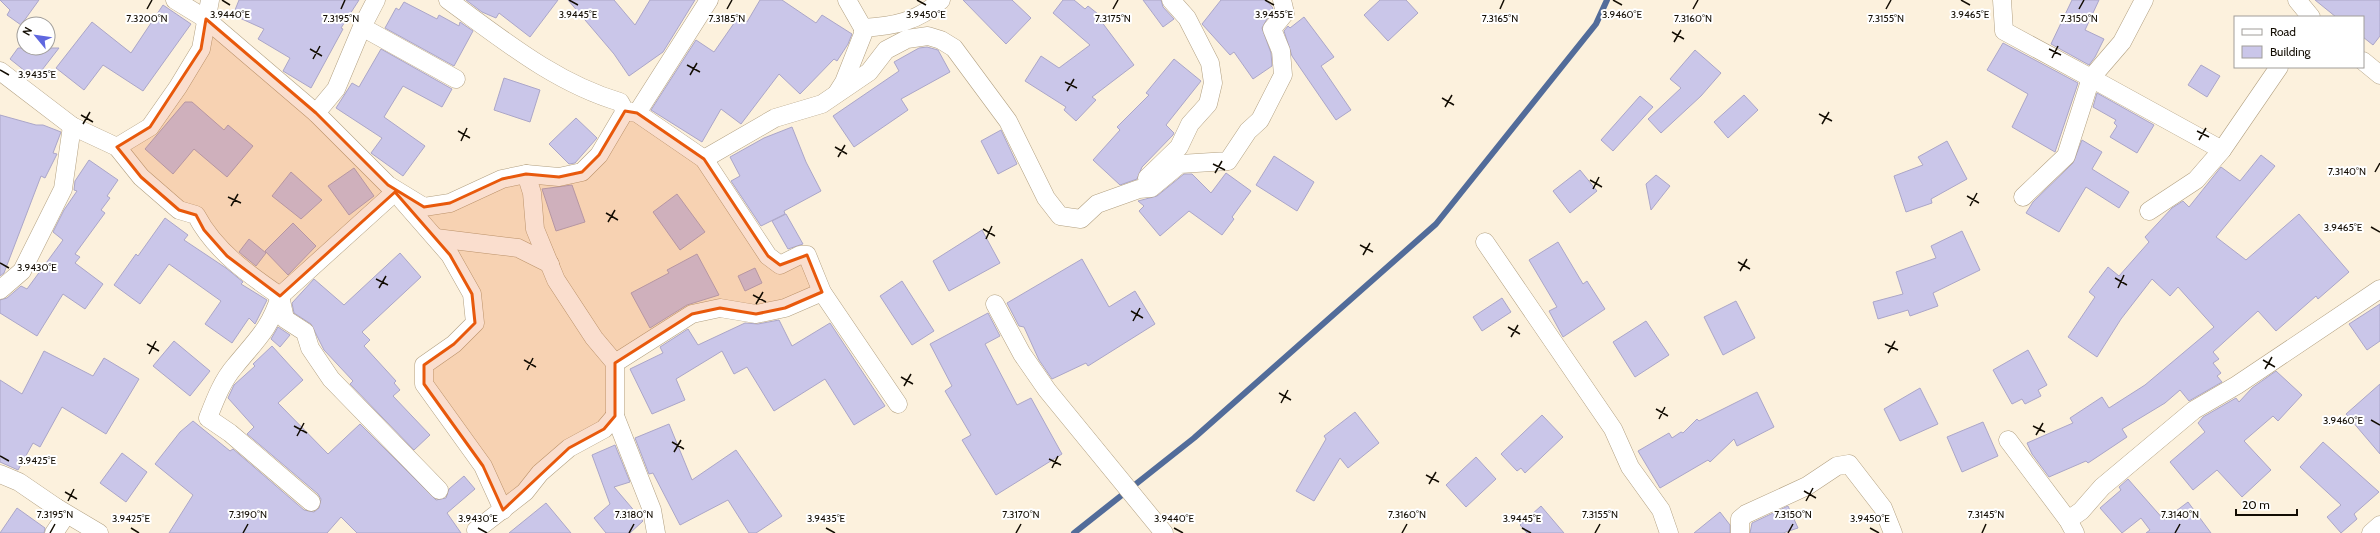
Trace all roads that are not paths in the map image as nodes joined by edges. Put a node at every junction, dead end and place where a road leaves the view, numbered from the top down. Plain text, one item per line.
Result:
1 (175, 0) edge
2 (210, 0) edge
3 (376, 0) edge
4 (448, 0) edge
5 (709, 0) edge
6 (847, 0) edge
7 (941, 0) edge
8 (1171, 0) edge
9 (1282, 0) edge
10 (2002, 0) edge
11 (2144, 0) edge
12 (2297, 0) edge
13 (2310, 16) edge
14 (206, 19) junction
15 (362, 26) junction
16 (863, 28) junction
17 (2364, 62) edge
18 (2278, 68) edge
19 (0, 71) edge
20 (2380, 75) edge
21 (2091, 78) junction
22 (456, 79) dead end
23 (837, 93) junction
24 (631, 112) junction
25 (316, 113) junction
26 (72, 126) junction
27 (117, 147) junction
28 (2222, 150) junction
29 (704, 159) junction
30 (526, 174) junction
31 (391, 188) junction
32 (1123, 196) junction
33 (2023, 197) dead end
34 (2149, 211) dead end
35 (436, 238) junction
36 (1485, 242) dead end
37 (550, 264) junction
38 (2380, 289) edge
39 (0, 290) edge
40 (822, 292) junction
41 (280, 296) junction
42 (996, 304) dead end
43 (615, 363) junction
44 (898, 404) dead end
45 (615, 416) junction
46 (2008, 440) dead end
47 (0, 474) edge
48 (439, 490) dead end
49 (311, 502) dead end
50 (57, 508) junction
51 (503, 510) junction
52 (2380, 525) edge
53 (2072, 526) edge
54 (474, 532) edge
55 (54, 533) edge
56 (99, 533) edge
57 (494, 533) edge
58 (656, 533) edge
59 (1164, 533) edge
60 (1669, 533) edge
61 (1740, 533) edge
62 (1893, 533) edge
63 (2371, 533) edge

1 - 14 street
2 - 14 street
3 - 15 street
4 - 24 street
5 - 24 street
6 - 16 street
7 - 16 street
8 - 32 street
9 - 32 street
10 - 21 street
11 - 21 street
12 - 13 street
14 - 25 street
14 - 27 street
15 - 22 street
15 - 25 street
16 - 23 street
17 - 20 street
18 - 28 street
19 - 26 street
21 - 28 street
21 - 33 street
23 - 29 street
23 - 32 street
24 - 29 street
24 - 30 street
25 - 31 street
26 - 27 street
26 - 39 street
27 - 41 street
28 - 34 street
29 - 40 street
30 - 31 street
30 - 37 street
31 - 35 street
31 - 41 street
35 - 37 street
35 - 51 street
36 - 60 street
37 - 43 street
38 - 53 street
40 - 43 street
40 - 44 street
41 - 48 street
41 - 49 street
42 - 59 street
43 - 45 street
45 - 51 street
45 - 58 street
46 - 53 street
47 - 50 street
50 - 55 street
50 - 56 street
51 - 54 street
52 - 63 street
54 - 57 street
61 - 62 street

